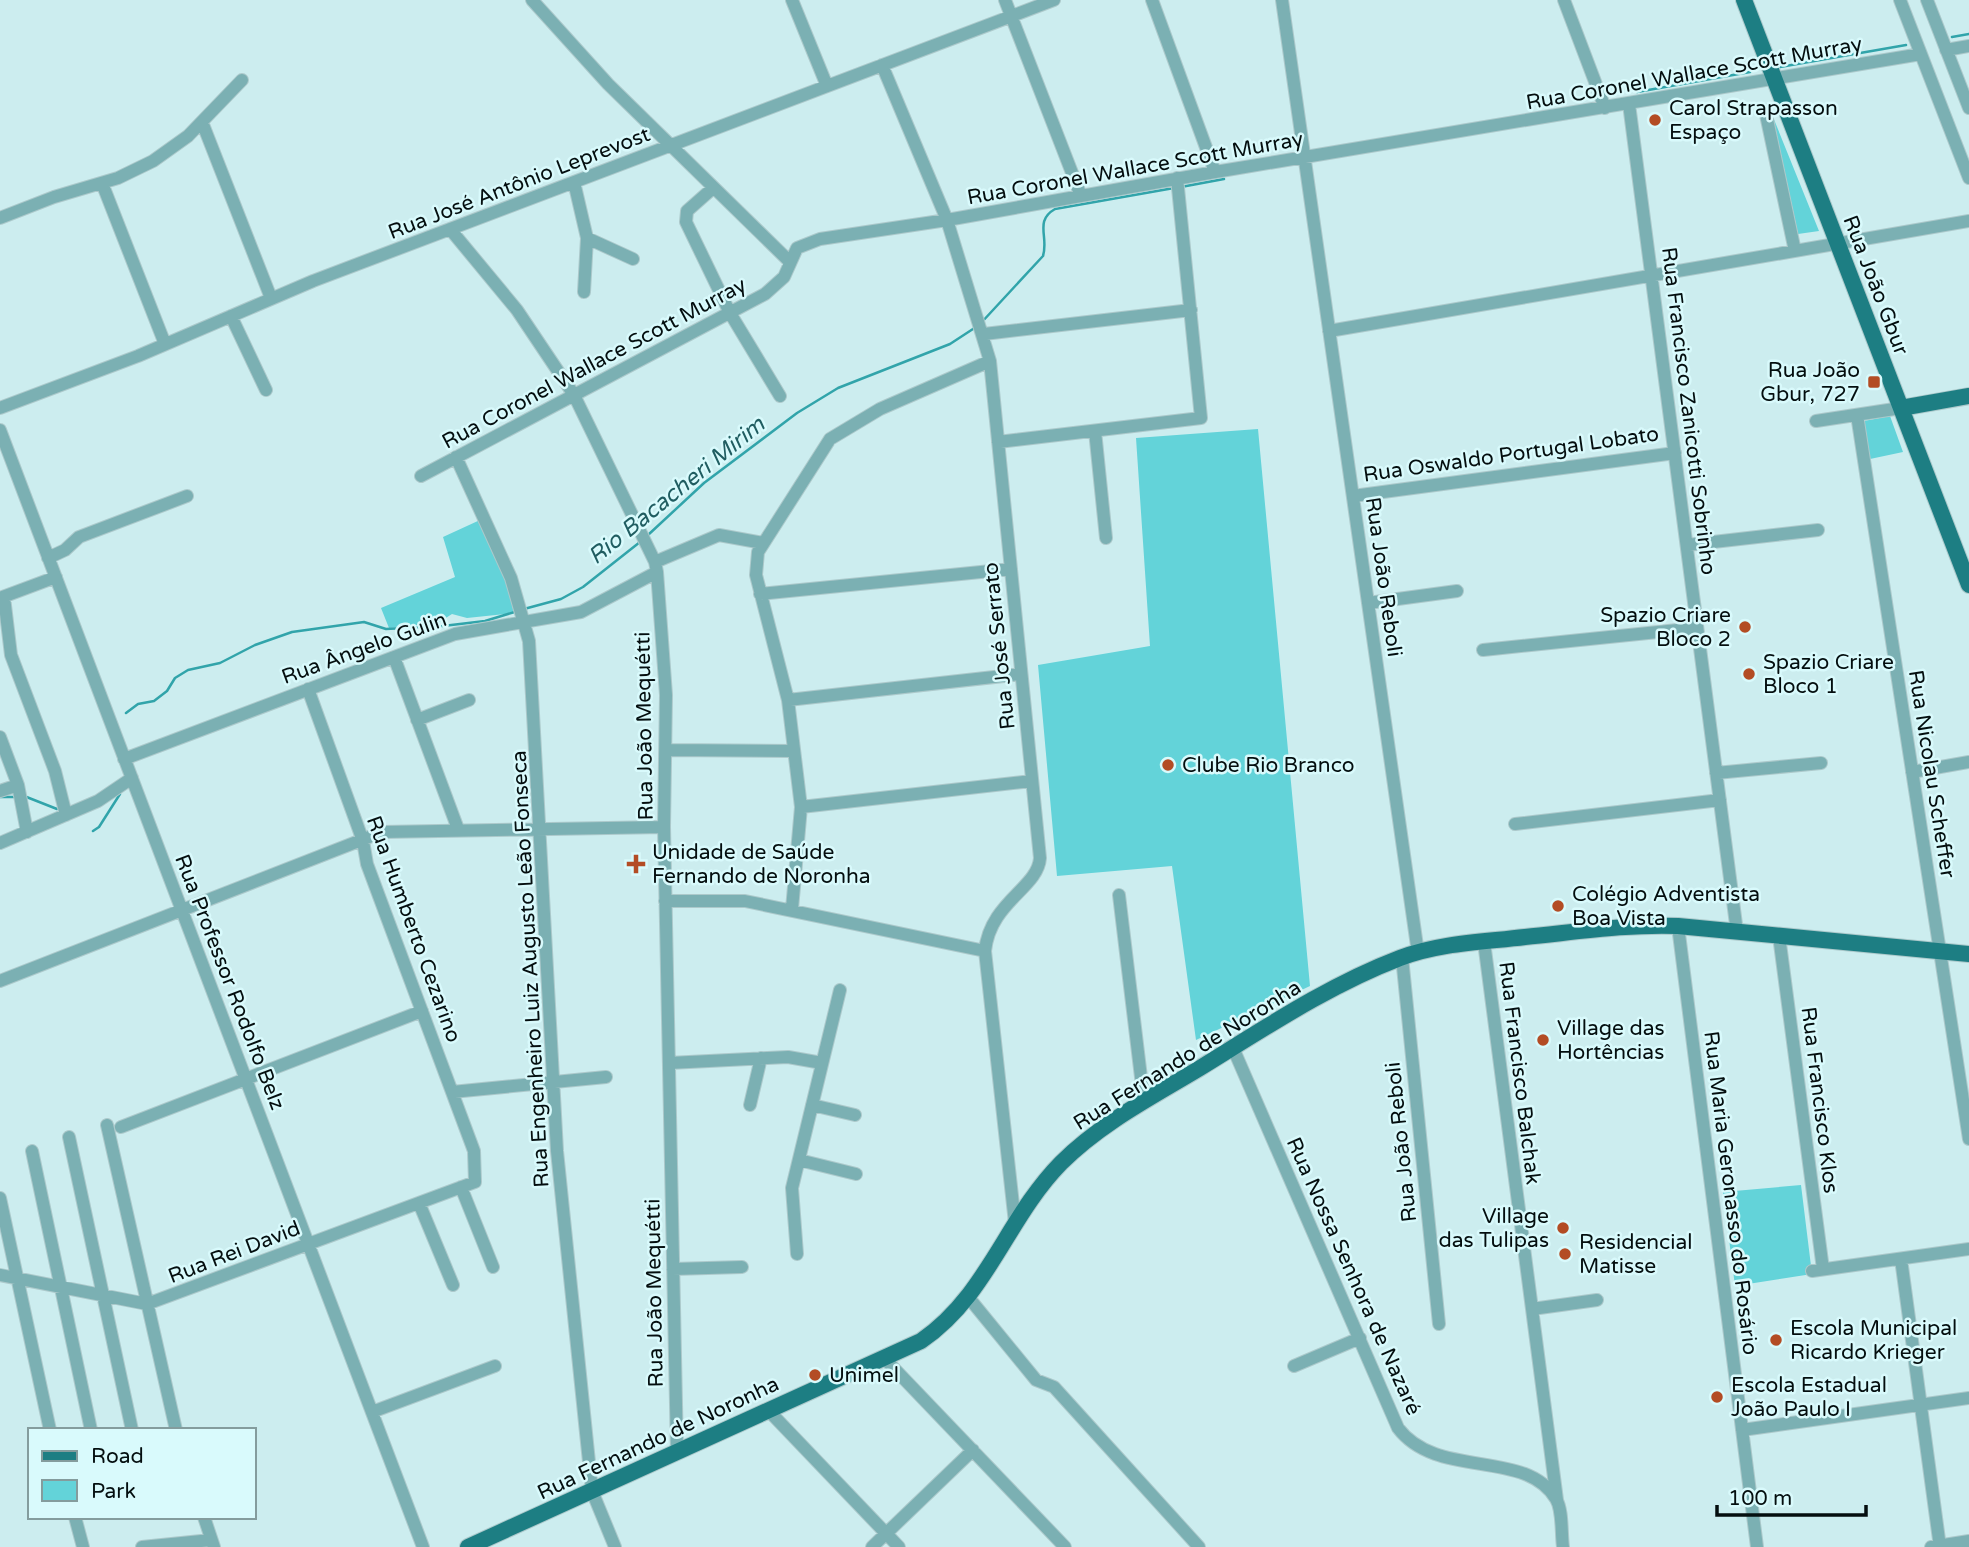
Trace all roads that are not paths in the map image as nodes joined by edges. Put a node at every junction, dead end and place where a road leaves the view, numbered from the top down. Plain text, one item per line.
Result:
1 (532, 0) edge
2 (792, 0) edge
3 (1005, 0) edge
4 (1054, 0) edge
5 (1152, 0) edge
6 (1282, 0) edge
7 (1564, 0) edge
8 (1744, 0) edge
9 (1900, 0) edge
10 (1927, 0) edge
11 (1012, 16) junction
12 (1969, 46) edge
13 (1946, 50) junction
14 (1921, 54) junction
15 (882, 65) junction
16 (1774, 79) junction
17 (242, 80) dead end
18 (827, 86) junction
19 (1629, 104) junction
20 (1605, 108) junction
21 (1969, 108) edge
22 (1765, 110) dead end
23 (202, 122) junction
24 (672, 145) junction
25 (1305, 159) junction
26 (1215, 172) junction
27 (1178, 178) junction
28 (1969, 178) edge
29 (574, 182) junction
30 (102, 183) junction
31 (713, 188) junction
32 (1080, 196) junction
33 (0, 218) edge
34 (947, 220) junction
35 (1969, 221) edge
36 (450, 229) junction
37 (587, 238) junction
38 (1838, 243) junction
39 (772, 245) junction
40 (797, 248) junction
41 (1795, 251) junction
42 (633, 259) dead end
43 (790, 262) junction
44 (1652, 276) junction
45 (584, 292) dead end
46 (271, 299) junction
47 (1191, 310) junction
48 (730, 313) junction
49 (231, 316) junction
50 (981, 327) junction
51 (1329, 331) junction
52 (165, 344) junction
53 (990, 361) junction
54 (266, 390) dead end
55 (574, 395) junction
56 (780, 396) dead end
57 (1969, 396) edge
58 (0, 408) edge
59 (1901, 408) junction
60 (1857, 415) junction
61 (1816, 421) dead end
62 (0, 430) edge
63 (1095, 431) junction
64 (998, 442) junction
65 (1675, 453) junction
66 (456, 457) junction
67 (421, 476) dead end
68 (187, 496) dead end
69 (1353, 496) junction
70 (1818, 530) dead end
71 (1106, 538) dead end
72 (764, 543) junction
73 (1687, 545) junction
74 (48, 558) junction
75 (656, 567) junction
76 (1011, 569) junction
77 (56, 577) junction
78 (1969, 582) edge
79 (1457, 591) dead end
80 (760, 594) junction
81 (2, 597) edge
82 (1368, 603) junction
83 (524, 621) junction
84 (1697, 628) junction
85 (1483, 650) dead end
86 (394, 657) junction
87 (1021, 674) junction
88 (308, 689) junction
89 (470, 700) dead end
90 (788, 700) junction
91 (417, 720) junction
92 (0, 737) edge
93 (666, 750) junction
94 (794, 751) junction
95 (124, 759) junction
96 (1969, 762) edge
97 (1821, 763) dead end
98 (1912, 772) junction
99 (1716, 774) junction
100 (132, 778) junction
101 (1032, 781) junction
102 (18, 785) junction
103 (0, 791) edge
104 (1720, 800) junction
105 (801, 807) junction
106 (65, 815) junction
107 (1515, 824) dead end
108 (664, 827) junction
109 (458, 829) junction
110 (541, 829) junction
111 (27, 832) junction
112 (363, 841) junction
113 (0, 843) edge
114 (1119, 895) dead end
115 (665, 901) junction
116 (792, 909) junction
117 (182, 911) junction
118 (1678, 926) junction
119 (1737, 932) junction
120 (1779, 936) junction
121 (1484, 942) junction
122 (985, 951) junction
123 (1940, 951) junction
124 (1969, 954) edge
125 (1410, 955) junction
126 (1, 977) edge
127 (840, 990) dead end
128 (422, 1011) junction
129 (1233, 1048) junction
130 (761, 1058) junction
131 (669, 1063) junction
132 (822, 1063) junction
133 (606, 1077) dead end
134 (246, 1079) junction
135 (554, 1082) junction
136 (452, 1092) junction
137 (1144, 1102) junction
138 (750, 1105) dead end
139 (812, 1105) junction
140 (855, 1115) dead end
141 (107, 1125) dead end
142 (121, 1127) dead end
143 (69, 1137) dead end
144 (1969, 1139) edge
145 (32, 1151) dead end
146 (799, 1160) junction
147 (856, 1174) dead end
148 (474, 1182) joint
149 (461, 1187) junction
150 (0, 1198) edge
151 (419, 1203) junction
152 (1015, 1223) junction
153 (308, 1244) junction
154 (1969, 1249) edge
155 (797, 1254) dead end
156 (1901, 1259) junction
157 (493, 1267) dead end
158 (742, 1267) dead end
159 (673, 1269) junction
160 (0, 1275) edge
161 (17, 1279) junction
162 (453, 1285) dead end
163 (60, 1287) junction
164 (105, 1296) junction
165 (969, 1298) junction
166 (1597, 1300) dead end
167 (147, 1304) junction
168 (1532, 1309) junction
169 (1439, 1324) dead end
170 (1360, 1338) junction
171 (886, 1360) junction
172 (495, 1366) dead end
173 (1294, 1366) dead end
174 (1969, 1398) edge
175 (1921, 1405) junction
176 (768, 1410) junction
177 (372, 1412) junction
178 (50, 1428) edge
179 (91, 1428) edge
180 (132, 1428) edge
181 (176, 1428) edge
182 (1742, 1430) junction
183 (973, 1450) junction
184 (677, 1452) junction
185 (592, 1491) junction
186 (1557, 1500) junction
187 (76, 1519) edge
188 (205, 1519) edge
189 (886, 1533) junction
190 (1969, 1541) edge
191 (213, 1543) edge
192 (83, 1547) edge
193 (142, 1547) edge
194 (423, 1547) edge
195 (468, 1547) edge
196 (615, 1547) edge
197 (872, 1547) edge
198 (899, 1547) edge
199 (1065, 1547) edge
200 (1199, 1547) edge
201 (1563, 1547) edge
202 (1757, 1547) edge
203 (1937, 1547) edge

1 - 24 street
2 - 18 street
3 - 11 street
4 - 11 street, Rua José Antônio Leprevost
5 - 26 street
6 - 25 street, Rua João Reboli
7 - 20 street
8 - 16 main road, Rua João Gbur
9 - 14 street
10 - 13 street
11 - 15 street, Rua José Antônio Leprevost
11 - 32 street
12 - 13 street
13 - 21 street
14 - 16 street, Rua Coronel Wallace Scott Murray
14 - 28 street
15 - 18 street, Rua José Antônio Leprevost
15 - 34 street, Rua José Serrato
16 - 19 street, Rua Coronel Wallace Scott Murray
16 - 38 main road, Rua João Gbur
17 - 23 street
18 - 24 street, Rua José Antônio Leprevost
19 - 20 street, Rua Coronel Wallace Scott Murray
19 - 44 street, Rua Francisco Zanicotti Sobrinho
20 - 25 street, Rua Coronel Wallace Scott Murray
22 - 41 street
23 - 30 street
23 - 46 street
24 - 29 street, Rua José Antônio Leprevost
24 - 31 street
25 - 26 street, Rua Coronel Wallace Scott Murray
25 - 51 street, Rua João Reboli
26 - 27 street, Rua Coronel Wallace Scott Murray
27 - 32 street, Rua Coronel Wallace Scott Murray
27 - 47 street
29 - 36 street, Rua José Antônio Leprevost
29 - 37 street
30 - 33 street
30 - 52 street
31 - 39 street
31 - 48 street
32 - 34 street, Rua Coronel Wallace Scott Murray
34 - 40 street, Rua Coronel Wallace Scott Murray
34 - 50 street, Rua José Serrato
35 - 38 street
36 - 46 street, Rua José Antônio Leprevost
36 - 55 street, Rua João Mequétti
37 - 42 street
37 - 45 street
38 - 41 street
38 - 59 main road, Rua João Gbur
39 - 40 street
39 - 43 street
40 - 43 street, Rua Coronel Wallace Scott Murray
41 - 44 street
43 - 48 street, Rua Coronel Wallace Scott Murray
44 - 51 street
44 - 65 street, Rua Francisco Zanicotti Sobrinho
46 - 49 street, Rua José Antônio Leprevost
47 - 50 street
47 - 63 street
48 - 55 street, Rua Coronel Wallace Scott Murray
48 - 56 street
49 - 52 street, Rua José Antônio Leprevost
49 - 54 street
50 - 53 street, Rua José Serrato
51 - 69 street, Rua João Reboli
52 - 58 street, Rua José Antônio Leprevost
53 - 64 street, Rua José Serrato
53 - 72 street
55 - 66 street, Rua Coronel Wallace Scott Murray
55 - 75 street, Rua João Mequétti
57 - 59 main road
59 - 60 street
59 - 78 main road, Rua João Gbur
60 - 61 street
60 - 98 street, Rua Nicolau Scheffer
62 - 74 street, Rua Professor Rodolfo Belz
63 - 64 street
63 - 71 street
64 - 76 street, Rua José Serrato
65 - 69 street, Rua Oswaldo Portugal Lobato
65 - 73 street, Rua Francisco Zanicotti Sobrinho
66 - 67 street, Rua Coronel Wallace Scott Murray
66 - 83 street, Rua Engenheiro Luiz Augusto Leão Fonseca
68 - 74 street
69 - 82 street, Rua João Reboli
70 - 73 street
72 - 75 street, Rua Ângelo Gulin
72 - 80 street
73 - 84 street, Rua Francisco Zanicotti Sobrinho
74 - 77 street, Rua Professor Rodolfo Belz
75 - 83 street, Rua Ângelo Gulin
75 - 93 street, Rua João Mequétti
76 - 80 street
76 - 87 street, Rua José Serrato
77 - 81 street
77 - 95 street, Rua Professor Rodolfo Belz
79 - 82 street
80 - 90 street
81 - 106 street
82 - 125 street, Rua João Reboli
83 - 86 street, Rua Ângelo Gulin
83 - 110 street, Rua Engenheiro Luiz Augusto Leão Fonseca
84 - 85 street
84 - 99 street, Rua Francisco Zanicotti Sobrinho
86 - 88 street, Rua Ângelo Gulin
86 - 91 street
87 - 90 street
87 - 101 street, Rua José Serrato
88 - 95 street, Rua Ângelo Gulin
88 - 112 street, Rua Humberto Cezarino
89 - 91 street
90 - 94 street
91 - 109 street
92 - 102 street
93 - 94 street
93 - 108 street, Rua João Mequétti
94 - 105 street
95 - 100 street, Rua Professor Rodolfo Belz
96 - 98 street
97 - 99 street
98 - 123 street, Rua Nicolau Scheffer
99 - 104 street, Rua Francisco Zanicotti Sobrinho
100 - 106 street
100 - 117 street, Rua Professor Rodolfo Belz
101 - 105 street
101 - 122 street, Rua José Serrato
102 - 103 street
102 - 111 street
104 - 107 street
104 - 119 street, Rua Francisco Zanicotti Sobrinho
105 - 116 street
106 - 111 street
108 - 110 street
108 - 115 street, Rua João Mequétti
109 - 110 street
109 - 112 street
110 - 135 street, Rua Engenheiro Luiz Augusto Leão Fonseca
111 - 113 street
112 - 117 street
112 - 128 street, Rua Humberto Cezarino
114 - 137 street
115 - 116 street
115 - 131 street, Rua João Mequétti
116 - 122 street
117 - 126 street
117 - 134 street, Rua Professor Rodolfo Belz
118 - 119 main road, Rua Fernando de Noronha
118 - 121 main road, Rua Fernando de Noronha
118 - 182 street, Rua Maria Geronasso do Rosário
119 - 120 main road, Rua Fernando de Noronha
120 - 123 main road, Rua Fernando de Noronha
120 - 156 street, Rua Francisco Klos
121 - 125 main road, Rua Fernando de Noronha
121 - 168 street, Rua Francisco Balchak
122 - 152 street, Rua José Serrato
123 - 124 main road, Rua Fernando de Noronha
123 - 144 street, Rua Nicolau Scheffer
125 - 129 main road, Rua Fernando de Noronha
125 - 169 street, Rua João Reboli
127 - 132 street
128 - 134 street
128 - 136 street, Rua Humberto Cezarino
129 - 137 main road, Rua Fernando de Noronha
129 - 170 street, Rua Nossa Senhora de Nazaré
130 - 131 street
130 - 132 street
130 - 138 street
131 - 159 street, Rua João Mequétti
132 - 139 street
133 - 135 street
134 - 142 street
134 - 153 street, Rua Professor Rodolfo Belz
135 - 136 street
135 - 185 street, Rua Engenheiro Luiz Augusto Leão Fonseca
136 - 148 street, Rua Humberto Cezarino
137 - 152 main road, Rua Fernando de Noronha
139 - 140 street
139 - 146 street
141 - 167 street
143 - 164 street
145 - 163 street
146 - 147 street
146 - 155 street
148 - 149 street, Rua Rei David
149 - 151 street, Rua Rei David
149 - 157 street
150 - 161 street
151 - 153 street, Rua Rei David
151 - 162 street
152 - 165 main road, Rua Fernando de Noronha
153 - 167 street, Rua Rei David
153 - 177 street, Rua Professor Rodolfo Belz
154 - 156 street
156 - 175 street
158 - 159 street
159 - 184 street, Rua João Mequétti
160 - 161 street, Rua Rei David
161 - 163 street, Rua Rei David
161 - 178 street
163 - 164 street, Rua Rei David
163 - 179 street
164 - 167 street, Rua Rei David
164 - 180 street
165 - 171 main road, Rua Fernando de Noronha
165 - 200 street
166 - 168 street
167 - 181 street
168 - 186 street, Rua Francisco Balchak
170 - 173 street
170 - 186 street, Rua Nossa Senhora de Nazaré
171 - 176 main road, Rua Fernando de Noronha
171 - 183 street
172 - 177 street
174 - 175 street
175 - 182 street
175 - 203 street
176 - 184 main road, Rua Fernando de Noronha
176 - 189 street
177 - 194 street, Rua Professor Rodolfo Belz
182 - 202 street, Rua Maria Geronasso do Rosário
183 - 189 street
183 - 199 street
184 - 185 main road, Rua Fernando de Noronha
185 - 195 main road, Rua Fernando de Noronha
185 - 196 street, Rua Engenheiro Luiz Augusto Leão Fonseca
186 - 201 street
187 - 192 street
188 - 191 street
189 - 197 street
189 - 198 street
190 - 203 street
191 - 193 street

